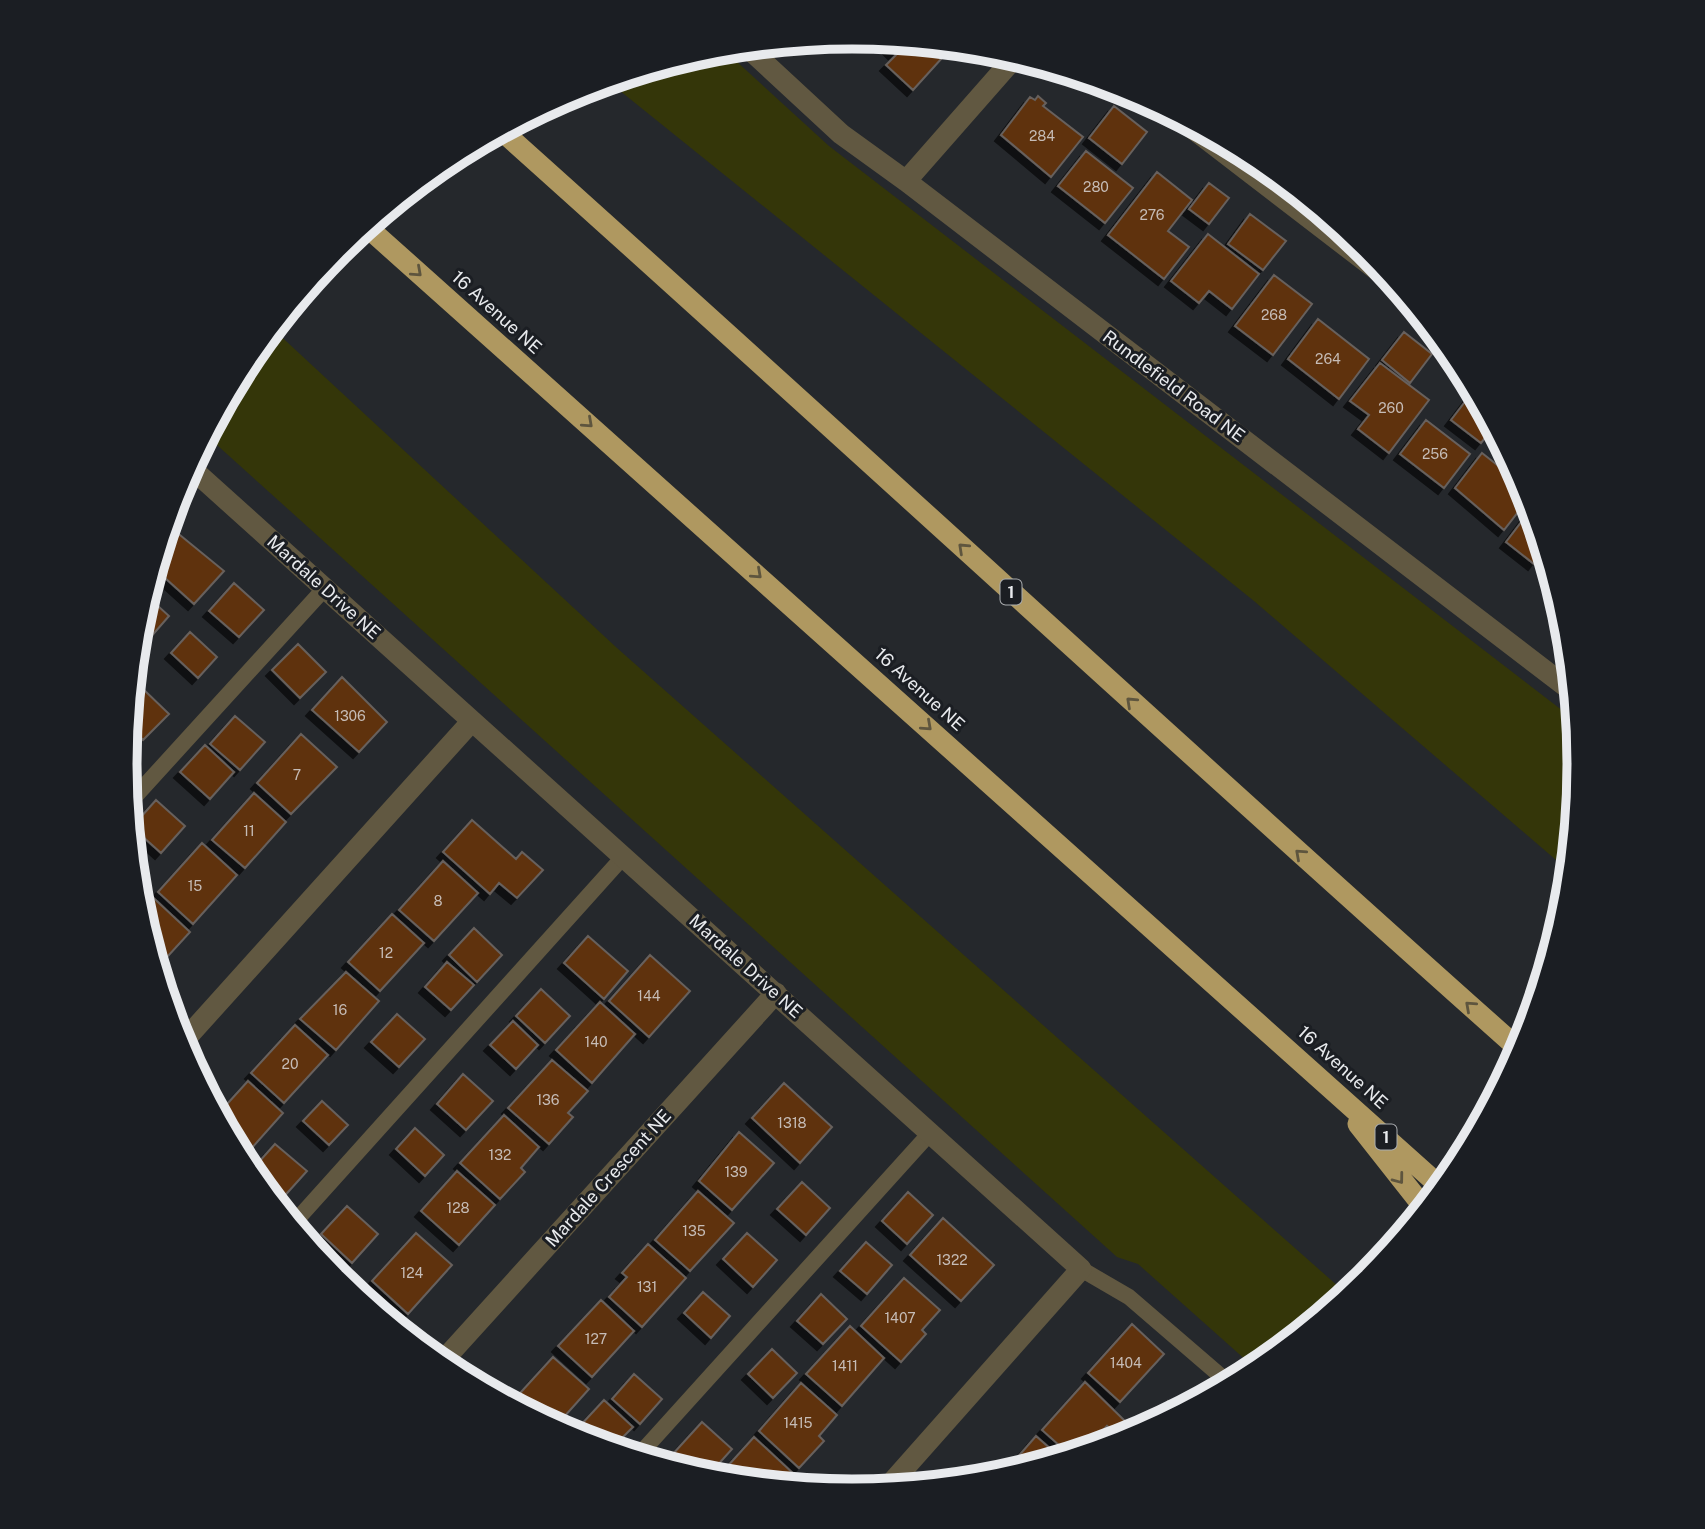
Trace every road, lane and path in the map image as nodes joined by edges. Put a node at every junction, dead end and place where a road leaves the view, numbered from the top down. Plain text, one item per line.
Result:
1 (756, 55) edge
2 (1007, 66) edge
3 (509, 137) edge
4 (1248, 169) edge
5 (906, 181) junction
6 (374, 233) edge
7 (1337, 239) edge
8 (199, 475) edge
9 (325, 588) junction
10 (1563, 684) edge
11 (472, 721) junction
12 (138, 793) edge
13 (624, 856) junction
14 (776, 993) junction
15 (190, 1034) edge
16 (1512, 1043) edge
17 (1329, 1085) junction
18 (931, 1132) junction
19 (1434, 1181) edge
20 (1419, 1201) edge
21 (299, 1217) edge
22 (1081, 1269) junction
23 (449, 1355) edge
24 (1222, 1377) edge
25 (644, 1449) edge
26 (896, 1478) edge

1 - 5 street, Rundlefield Road NE
2 - 5 street
16 -> 3 highway, 1
4 - 7 lane
5 - 10 street, Rundlefield Road NE
6 -> 17 highway, 16 Avenue NE / 1
8 - 9 street, Mardale Drive NE
9 - 11 street, Mardale Drive NE
9 - 12 lane
11 - 13 street, Mardale Drive NE
11 - 15 street
13 - 14 street, Mardale Drive NE
13 - 21 lane
14 - 18 street, Mardale Drive NE
14 - 23 street, Mardale Crescent NE
17 - 19 highway, 16 Avenue NE / 1
17 -> 20 highway
18 - 22 street, Mardale Drive NE
18 - 25 lane
22 - 24 lane
22 - 26 street

